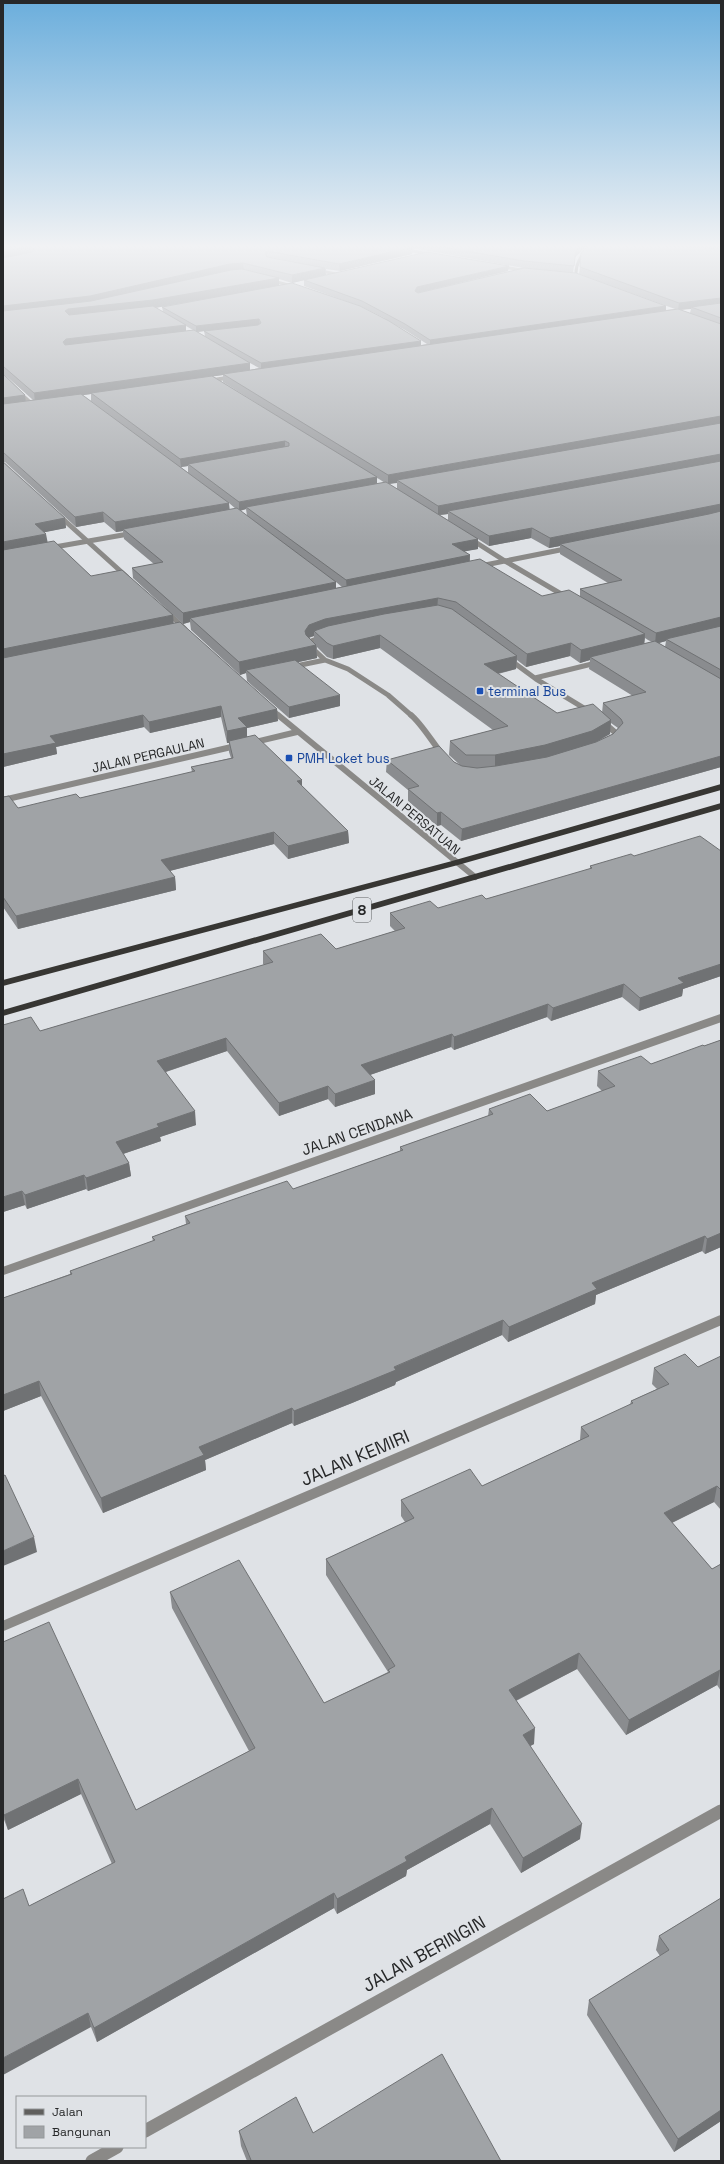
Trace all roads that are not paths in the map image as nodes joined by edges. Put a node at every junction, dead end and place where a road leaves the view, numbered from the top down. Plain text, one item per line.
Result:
1 (240, 376) edge
2 (3, 378) edge
3 (213, 380) junction
4 (205, 381) edge
5 (219, 384) edge
6 (41, 405) edge
7 (34, 406) junction
8 (26, 407) edge
9 (53, 510) edge
10 (140, 532) edge
11 (465, 536) edge
12 (87, 541) junction
13 (575, 547) edge
14 (41, 549) edge
15 (505, 561) junction
16 (475, 567) edge
17 (132, 582) edge
18 (573, 601) edge
19 (161, 607) edge
20 (191, 626) edge
21 (183, 627) junction
22 (176, 629) edge
23 (189, 633) edge
24 (325, 660) junction
25 (610, 660) edge
26 (286, 668) edge
27 (535, 678) junction
28 (262, 700) edge
29 (297, 732) junction
30 (721, 787) edge
31 (3, 800) edge
32 (721, 806) edge
33 (455, 863) junction
34 (475, 877) junction
35 (3, 983) edge
36 (3, 1013) edge
37 (721, 1018) edge
38 (3, 1271) edge
39 (721, 1320) edge
40 (3, 1626) edge
41 (721, 1811) edge
42 (146, 2131) edge
43 (115, 2148) edge
44 (92, 2161) edge

1 - 3 street
2 - 7 street
3 - 4 street
3 - 5 street
6 - 7 street
7 - 8 street
9 - 12 street
10 - 12 street
11 - 15 street
12 - 14 street
12 - 17 street
13 - 15 street
15 - 16 street
15 - 18 street
19 - 21 street
20 - 21 street
21 - 22 street
21 - 23 street
24 - 26 street
24 - 27 street
24 - 27 street
25 - 27 street
28 - 29 street, JALAN PERSATUAN
29 - 31 street, JALAN PERGAULAN
29 - 33 street, JALAN PERSATUAN
30 - 33 highway, 8
32 - 34 highway, 8
33 - 34 street, JALAN PERSATUAN
33 - 35 highway, 8
34 - 36 highway, 8
37 - 38 street, JALAN CENDANA
39 - 40 street, JALAN KEMIRI
41 - 42 street, JALAN BERINGIN
43 - 44 street

